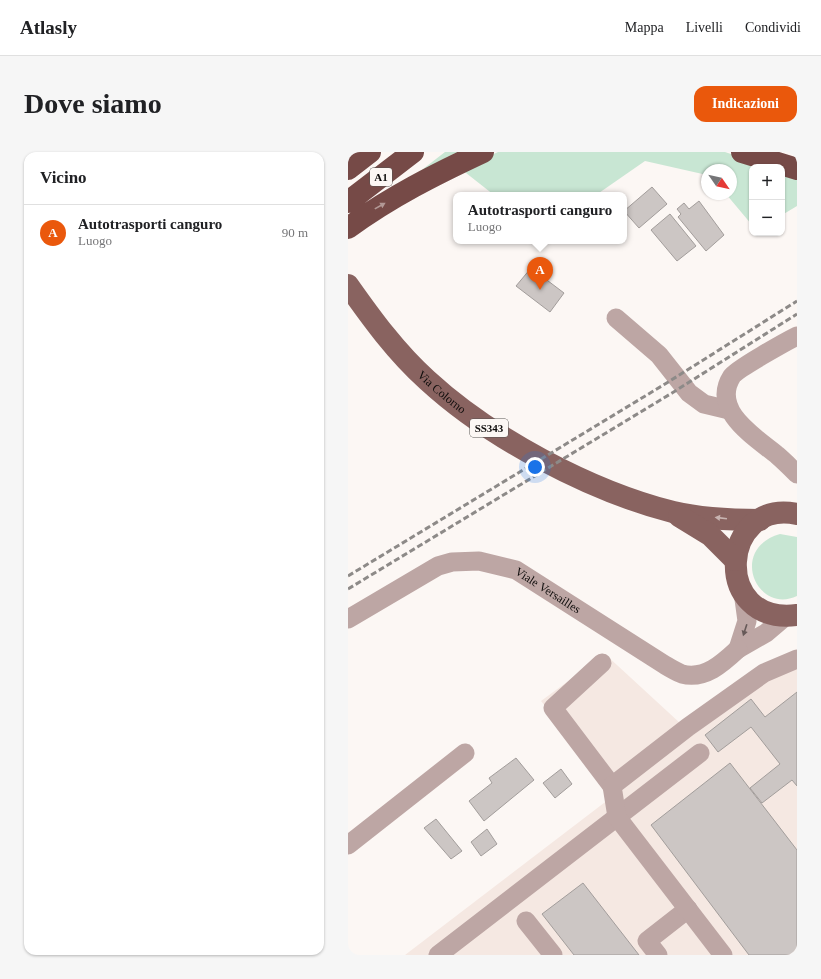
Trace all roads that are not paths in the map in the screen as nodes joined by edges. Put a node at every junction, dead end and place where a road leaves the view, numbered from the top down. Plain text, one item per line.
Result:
1 (370, 152) edge
2 (413, 152) edge
3 (483, 152) edge
4 (742, 152) edge
5 (784, 161) edge
6 (348, 169) edge
7 (348, 202) edge
8 (348, 228) edge
9 (348, 285) edge
10 (616, 318) dead end
11 (797, 336) edge
12 (729, 410) junction
13 (797, 474) edge
14 (673, 512) junction
15 (797, 514) edge
16 (760, 520) junction
17 (735, 560) junction
18 (743, 592) junction
19 (792, 616) edge
20 (348, 619) edge
21 (738, 649) junction
22 (797, 659) edge
23 (602, 663) dead end
24 (465, 753) dead end
25 (700, 753) dead end
26 (612, 786) junction
27 (617, 817) junction
28 (348, 845) edge
29 (688, 909) junction
30 (526, 921) dead end
31 (438, 955) edge
32 (553, 955) edge
33 (658, 955) edge
34 (723, 955) edge

1 - 6 highway, A1
2 - 7 highway, A1
8 -> 3 highway
4 - 5 highway
9 - 14 main road, Via Colorno / SS343
10 - 12 street
11 - 12 street
12 - 13 street
16 -> 14 main road, Via Colorno / SS343
14 - 17 main road, Via Colorno / SS343
15 - 16 main road, Via Colorno / SS343
16 - 17 main road, Via Colorno / SS343
17 - 18 main road, Via Colorno / SS343
18 - 19 main road, Via Colorno / SS343
18 -> 21 street, Viale Versailles
19 - 21 street, Viale Versailles
20 - 21 street, Viale Versailles
22 - 26 street
23 - 26 street
24 - 28 street
25 - 27 street
26 - 27 street
27 - 29 street
27 - 31 street
29 - 33 street
29 - 34 street
30 - 32 street

